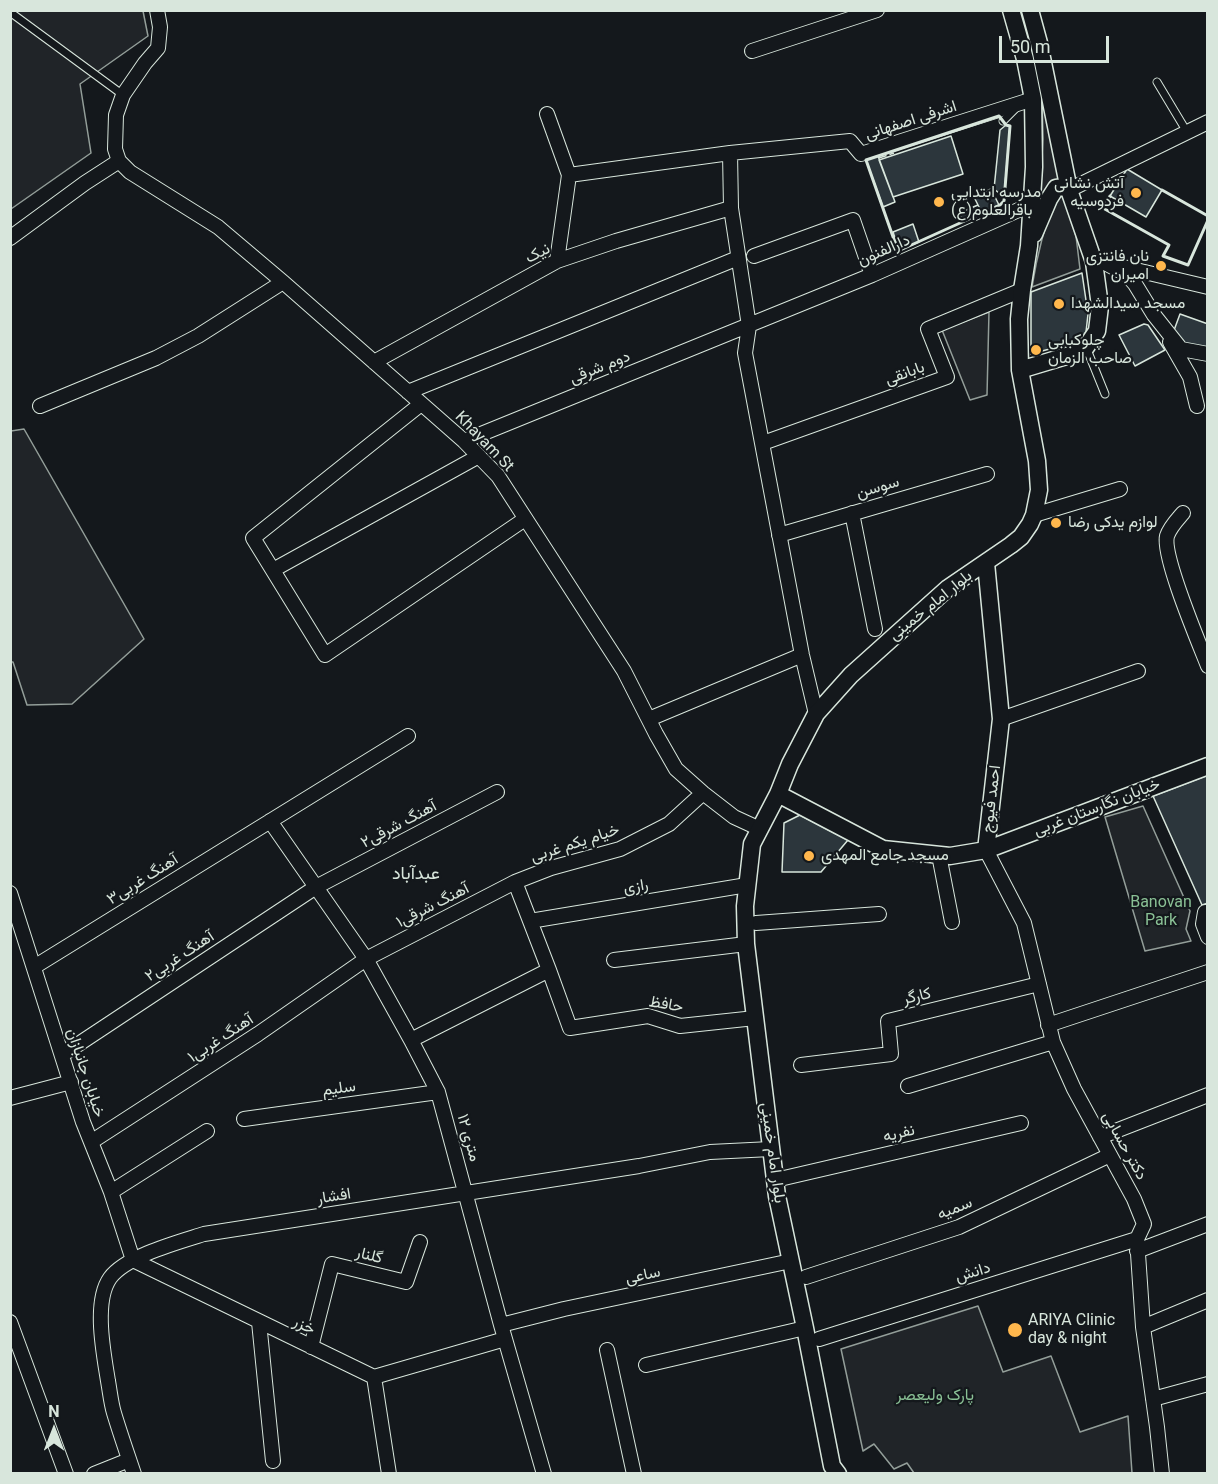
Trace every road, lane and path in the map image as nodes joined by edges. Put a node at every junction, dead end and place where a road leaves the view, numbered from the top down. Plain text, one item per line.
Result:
1 (157, 10) edge
2 (878, 10) edge
3 (1011, 10) edge
4 (1030, 10) edge
5 (10, 12) edge
6 (843, 16) edge
7 (752, 51) dead end
8 (1157, 82) dead end
9 (123, 95) junction
10 (1028, 100) junction
11 (547, 114) dead end
12 (1003, 121) dead end
13 (1208, 122) edge
14 (1187, 132) junction
15 (730, 153) junction
16 (119, 161) junction
17 (569, 175) junction
18 (1070, 190) junction
19 (1032, 204) junction
20 (731, 208) junction
21 (10, 238) edge
22 (1029, 246) junction
23 (754, 256) dead end
24 (738, 258) junction
25 (557, 261) junction
26 (1099, 262) junction
27 (872, 275) junction
28 (283, 282) junction
29 (1208, 287) edge
30 (1022, 290) junction
31 (1154, 315) junction
32 (748, 326) junction
33 (1086, 347) junction
34 (1208, 354) edge
35 (374, 362) junction
36 (1020, 370) junction
37 (408, 392) junction
38 (1105, 394) dead end
39 (421, 404) junction
40 (40, 406) dead end
41 (1197, 406) dead end
42 (464, 441) junction
43 (763, 443) junction
44 (479, 456) junction
45 (987, 474) dead end
46 (1120, 489) dead end
47 (852, 513) junction
48 (1183, 513) dead end
49 (1034, 515) junction
50 (525, 519) junction
51 (779, 535) junction
52 (986, 563) junction
53 (273, 570) junction
54 (875, 628) dead end
55 (802, 655) junction
56 (1208, 666) edge
57 (1138, 671) dead end
58 (816, 714) junction
59 (649, 719) junction
60 (1001, 719) junction
61 (408, 736) dead end
62 (1208, 766) edge
63 (496, 792) dead end
64 (703, 793) junction
65 (778, 794) junction
66 (270, 821) junction
67 (760, 829) junction
68 (986, 850) junction
69 (939, 855) junction
70 (514, 882) junction
71 (747, 885) junction
72 (316, 887) junction
73 (10, 893) edge
74 (1206, 912) edge
75 (879, 914) dead end
76 (530, 921) junction
77 (952, 922) dead end
78 (756, 923) junction
79 (1208, 937) edge
80 (746, 944) junction
81 (366, 959) junction
82 (614, 960) dead end
83 (34, 967) junction
84 (549, 970) junction
85 (1208, 972) edge
86 (1039, 984) junction
87 (755, 1018) junction
88 (1048, 1025) junction
89 (411, 1040) junction
90 (1053, 1042) junction
91 (62, 1055) junction
92 (801, 1065) dead end
93 (71, 1082) junction
94 (908, 1086) dead end
95 (438, 1092) junction
96 (1208, 1095) edge
97 (10, 1098) edge
98 (244, 1119) dead end
99 (1020, 1123) dead end
100 (207, 1131) dead end
101 (1100, 1137) junction
102 (91, 1142) junction
103 (771, 1149) junction
104 (1110, 1155) junction
105 (784, 1178) junction
106 (111, 1192) junction
107 (466, 1193) junction
108 (1208, 1224) edge
109 (420, 1242) dead end
110 (1137, 1245) junction
111 (133, 1260) junction
112 (791, 1261) junction
113 (806, 1277) junction
114 (1208, 1300) edge
115 (10, 1322) edge
116 (259, 1322) junction
117 (501, 1326) junction
118 (805, 1328) junction
119 (1143, 1328) junction
120 (506, 1339) junction
121 (819, 1339) junction
122 (311, 1347) junction
123 (607, 1350) dead end
124 (646, 1365) dead end
125 (374, 1377) junction
126 (1208, 1384) edge
127 (1153, 1400) junction
128 (129, 1460) junction
129 (273, 1461) dead end
130 (66, 1473) edge
131 (94, 1473) edge
132 (134, 1473) edge
133 (389, 1473) edge
134 (544, 1473) edge
135 (634, 1473) edge
136 (838, 1473) edge
137 (842, 1473) edge
138 (1162, 1473) edge

1 - 9 street
2 - 6 street
3 - 10 street, بلوار امام خمینی
4 - 18 street
5 - 9 lane
6 - 7 street
8 - 14 lane
9 - 16 street
10 - 12 lane
10 - 15 street, اشرفی اصفهانی
10 - 19 street, بلوار امام خمینی
11 - 17 street
13 - 14 street
14 - 18 street
15 - 17 street
15 - 20 street
16 - 21 street
16 - 28 street, Khayam St
17 - 25 street
18 - 22 street
18 - 26 street
19 - 22 street, بلوار امام خمینی
19 - 27 street, دارالفنون
20 - 24 street
20 - 25 street, نیک
22 - 30 street, بلوار امام خمینی
23 - 27 street
24 - 32 street
24 - 37 street
25 - 35 street, نیک
26 - 29 street
26 - 31 street
26 - 33 street
27 - 32 street, دارالفنون
28 - 35 street, Khayam St
28 - 40 street
30 - 36 street, بلوار امام خمینی
30 - 43 street, بابانقی
31 - 34 street
31 - 41 street
32 - 42 street, دوم شرقی
32 - 43 street
33 - 36 street
33 - 38 lane
35 - 37 street, Khayam St
36 - 49 street, بلوار امام خمینی
37 - 39 street, Khayam St
39 - 42 street, Khayam St
39 - 53 street
42 - 44 street, Khayam St
43 - 51 street
44 - 50 street, Khayam St
44 - 53 street
45 - 47 street, سوسن
46 - 49 street
47 - 51 street, سوسن
47 - 54 street
48 - 56 street
49 - 52 street, بلوار امام خمینی
50 - 53 street
50 - 59 street, Khayam St
51 - 55 street
52 - 58 street, بلوار امام خمینی
52 - 60 street, احمد فیوج
55 - 58 street
55 - 59 street
57 - 60 street
58 - 65 street, بلوار امام خمینی
59 - 64 street, Khayam St
60 - 68 street, احمد فیوج
61 - 66 street, آهنگ غربی۳
62 - 68 street, خیابان نگارستان غربی
63 - 72 street, آهنگ شرقی۲
64 - 67 street, Khayam St
64 - 70 street, خیام یکم غربی
65 - 67 street, بلوار امام خمینی
65 - 69 street, احمد فیوج
66 - 72 street, ۱۲ متری
66 - 83 street, آهنگ غربی۳
67 - 71 street, بلوار امام خمینی
67 - 78 street, بلوار امام خمینی
68 - 69 street, احمد فیوج
68 - 86 street, دکتر حسابی
69 - 77 street
70 - 76 street
70 - 81 street, آهنگ شرقی۱
71 - 76 street, رازی
71 - 80 street, بلوار امام خمینی
72 - 81 street, ۱۲ متری
72 - 91 street, آهنگ غربی۲
73 - 83 street, خیابان جانبازان
74 - 79 street
75 - 78 street
76 - 84 street
78 - 105 street, بلوار امام خمینی
80 - 82 street
80 - 87 street, بلوار امام خمینی
81 - 89 street, ۱۲ متری
81 - 102 street, آهنگ غربی۱
83 - 91 street, خیابان جانبازان
84 - 87 street, حافظ
84 - 89 street
85 - 88 street
86 - 88 street, دکتر حسابی
86 - 92 street, کارگر
87 - 103 street, بلوار امام خمینی
88 - 90 street, دکتر حسابی
89 - 95 street, ۱۲ متری
90 - 94 street
90 - 101 street, دکتر حسابی
91 - 93 street, خیابان جانبازان
93 - 97 street
93 - 102 street, خیابان جانبازان
95 - 98 street, سلیم
95 - 107 street, ۱۲ متری
96 - 101 street
99 - 105 street, نفریه
100 - 106 street
101 - 104 street, دکتر حسابی
102 - 106 street, خیابان جانبازان
103 - 107 street, افشار
103 - 112 street, بلوار امام خمینی
104 - 110 street, دکتر حسابی
104 - 113 street, سمیه
105 - 113 street, بلوار امام خمینی
106 - 111 street, خیابان جانبازان
107 - 111 street, افشار
107 - 117 street, ۱۲ متری
108 - 110 street, دانش
109 - 122 street, گلنار
110 - 119 street, دکتر حسابی
110 - 121 street, دانش
111 - 116 street, خزر
111 - 128 street, افشار
112 - 117 street, ساعی
112 - 118 street, بلوار امام خمینی
113 - 121 street, بلوار امام خمینی
114 - 119 street
115 - 130 street
116 - 122 street, خزر
116 - 129 street
117 - 120 street, ۱۲ متری
118 - 124 street
118 - 136 street, بلوار امام خمینی
119 - 127 street, دکتر حسابی
120 - 125 street
120 - 134 street, ۱۲ متری
121 - 137 street, بلوار امام خمینی
122 - 125 street, خزر
123 - 135 street
125 - 133 street
126 - 127 street
127 - 138 street, دکتر حسابی
128 - 131 street
128 - 132 street, افشار

